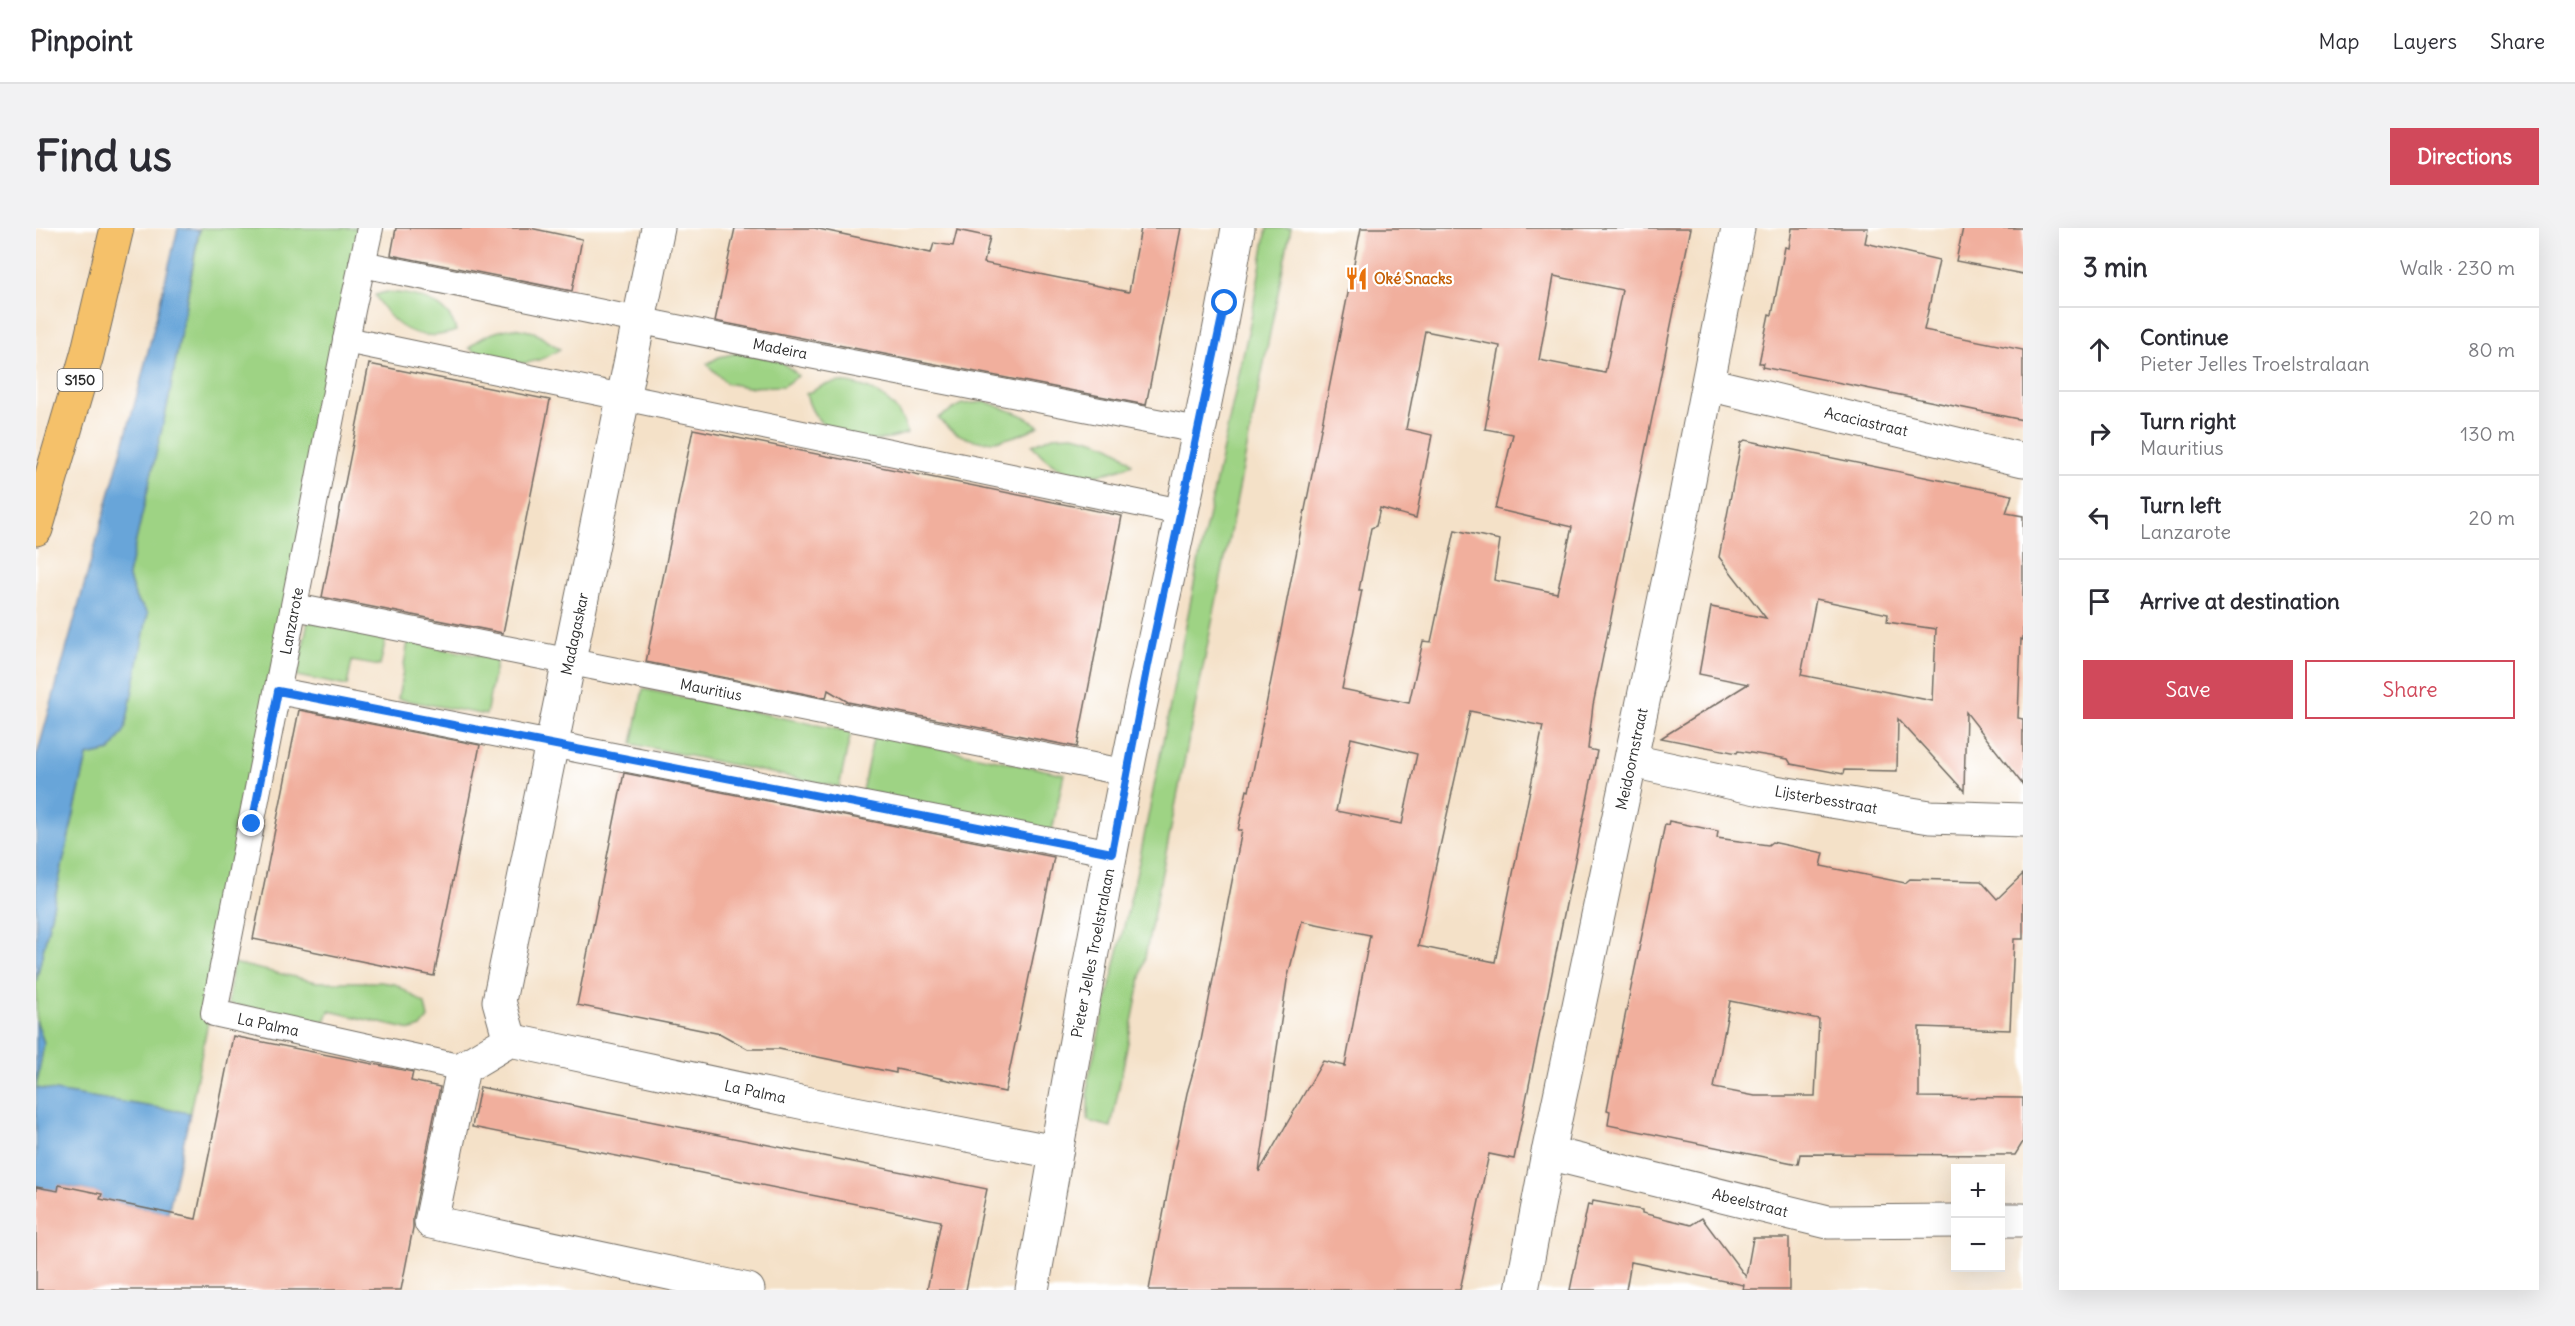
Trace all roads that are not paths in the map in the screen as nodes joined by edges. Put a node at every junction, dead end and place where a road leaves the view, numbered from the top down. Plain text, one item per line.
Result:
1 (117, 228) edge
2 (370, 228) edge
3 (658, 228) edge
4 (1238, 228) edge
5 (1738, 228) edge
6 (362, 264) junction
7 (639, 320) junction
8 (346, 340) junction
9 (1708, 384) junction
10 (623, 396) junction
11 (1198, 430) junction
12 (2023, 459) edge
13 (1181, 512) junction
14 (36, 529) edge
15 (295, 608) junction
16 (569, 661) junction
17 (278, 691) junction
18 (552, 744) junction
19 (1632, 761) junction
20 (1128, 773) junction
21 (2023, 820) edge
22 (1112, 853) junction
23 (214, 1013) joint
24 (510, 1040) junction
25 (463, 1068) junction
26 (1055, 1152) junction
27 (1548, 1154) junction
28 (2005, 1220) edge
29 (2023, 1220) edge
30 (1951, 1221) edge
31 (748, 1290) edge
32 (1032, 1290) edge
33 (1522, 1290) edge

1 - 14 main road, S150
2 - 6 street, Lanzarote
3 - 7 street, Madagaskar
4 - 11 street, Pieter Jelles Troelstralaan
5 - 9 street, Meidoornstraat
6 - 7 street, Madeira
6 - 8 street, Lanzarote
7 - 10 street, Madagaskar
7 - 11 street, Madeira
8 - 10 street
8 - 15 street, Lanzarote
9 - 12 street, Acaciastraat
9 - 19 street, Meidoornstraat
10 - 13 street
10 - 16 street, Madagaskar
11 - 13 street, Pieter Jelles Troelstralaan
13 - 20 street, Pieter Jelles Troelstralaan
15 - 16 street, Mauritius
15 - 17 street, Lanzarote
16 - 18 street, Madagaskar
16 - 20 street, Mauritius
17 - 18 street
17 - 23 street, Lanzarote
18 - 22 street
18 - 24 street, Madagaskar
19 - 21 street, Lijsterbesstraat
19 - 27 street, Meidoornstraat
20 - 22 street, Pieter Jelles Troelstralaan
22 - 26 street, Pieter Jelles Troelstralaan
23 - 25 street, La Palma
24 - 25 street
24 - 26 street, La Palma
25 - 31 street
26 - 32 street, Pieter Jelles Troelstralaan
27 - 30 street, Abeelstraat
27 - 33 street, Meidoornstraat
28 - 29 street

